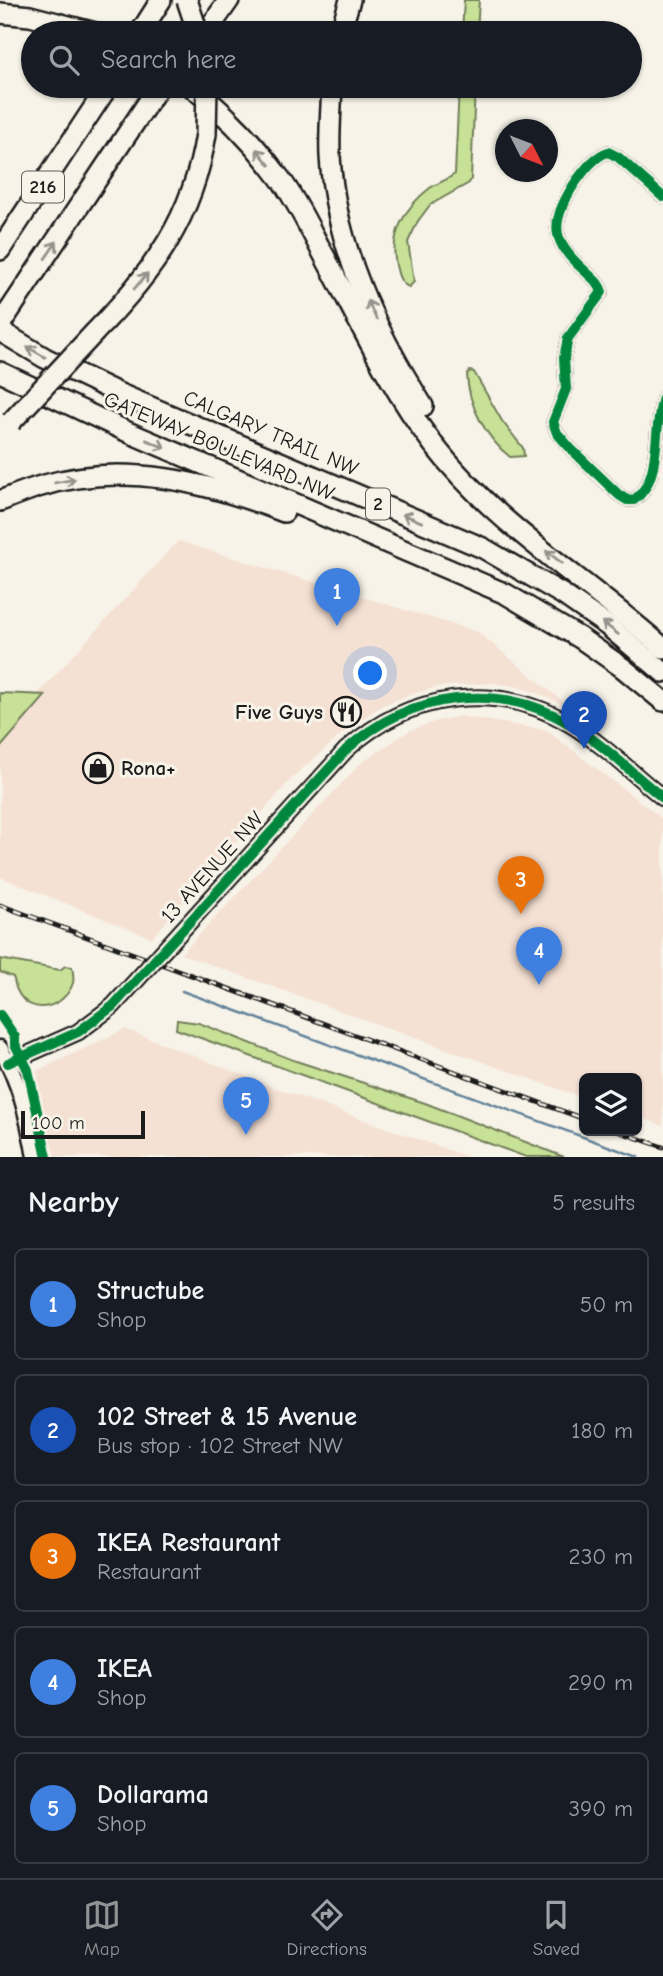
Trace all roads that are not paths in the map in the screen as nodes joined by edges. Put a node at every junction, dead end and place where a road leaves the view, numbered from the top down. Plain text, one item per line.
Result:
1 (187, 0) edge
2 (214, 0) edge
3 (229, 0) edge
4 (350, 0) edge
5 (157, 6) edge
6 (0, 13) edge
7 (51, 21) edge
8 (148, 21) edge
9 (194, 21) edge
10 (204, 21) edge
11 (209, 21) edge
12 (344, 21) edge
13 (101, 98) edge
14 (155, 98) edge
15 (205, 98) edge
16 (207, 98) edge
17 (332, 98) edge
18 (85, 123) junction
19 (663, 197) edge
20 (0, 233) edge
21 (0, 250) edge
22 (0, 325) edge
23 (0, 331) edge
24 (0, 372) edge
25 (0, 382) edge
26 (663, 398) edge
27 (5, 428) edge
28 (130, 433) junction
29 (481, 495) junction
30 (0, 501) edge
31 (468, 576) junction
32 (663, 648) edge
33 (663, 672) edge
34 (663, 701) edge
35 (663, 798) edge
36 (0, 1048) edge
37 (8, 1063) junction
38 (35, 1157) edge

1 - 9 highway, bridge
2 - 10 highway
3 - 11 highway
4 - 12 highway
5 - 8 highway
6 - 7 highway
13 - 18 highway, 216
22 -> 14 highway, 216
29 -> 15 highway
27 -> 16 highway, bridge
29 -> 17 highway
18 - 20 highway
18 - 21 highway, 216
19 - 26 street
33 -> 23 highway, CALGARY TRAIL NW / 2
24 - 28 highway, GATEWAY BOULEVARD NW / 2
25 - 28 highway
28 -> 31 highway, GATEWAY BOULEVARD NW / 2
32 -> 29 highway
30 -> 31 highway
31 - 34 highway, GATEWAY BOULEVARD NW / 2
35 - 37 street, 13 AVENUE NW
36 - 37 street
37 - 38 street

